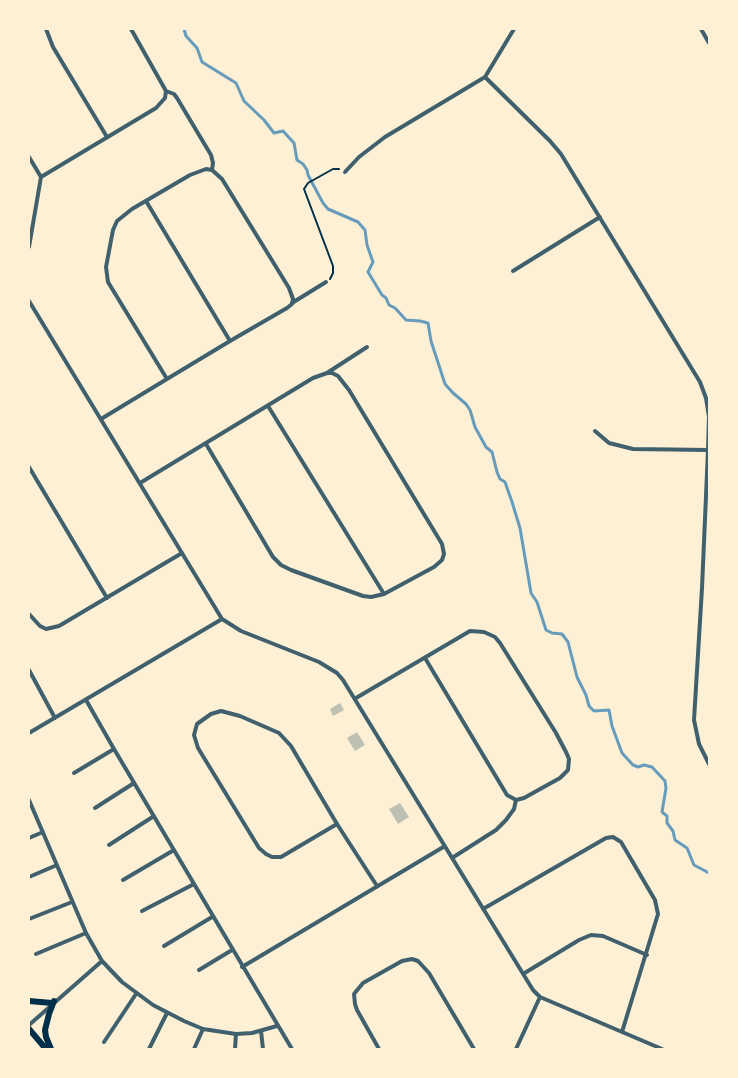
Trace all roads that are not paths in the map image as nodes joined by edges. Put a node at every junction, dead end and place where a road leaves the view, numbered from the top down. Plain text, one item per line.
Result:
1 (46, 29) edge
2 (131, 29) edge
3 (514, 29) edge
4 (701, 29) edge
5 (709, 43) edge
6 (485, 78) junction
7 (166, 91) junction
8 (108, 137) junction
9 (29, 157) edge
10 (212, 170) junction
11 (345, 172) road end
12 (41, 178) junction
13 (146, 201) junction
14 (600, 217) junction
15 (29, 247) edge
16 (513, 271) dead end
17 (326, 282) road end
18 (29, 301) edge
19 (292, 301) junction
20 (230, 341) junction
21 (368, 347) dead end
22 (327, 373) junction
23 (167, 379) junction
24 (268, 406) junction
25 (101, 419) junction
26 (595, 431) dead end
27 (206, 444) junction
28 (708, 450) junction
29 (29, 467) edge
30 (140, 483) junction
31 (182, 553) junction
32 (702, 588) junction
33 (709, 588) edge
34 (384, 594) junction
35 (107, 598) junction
36 (29, 614) edge
37 (222, 619) junction
38 (425, 658) junction
39 (29, 670) edge
40 (356, 698) junction
41 (86, 700) junction
42 (55, 718) junction
43 (29, 733) edge
44 (114, 749) junction
45 (709, 764) edge
46 (74, 773) dead end
47 (134, 783) junction
48 (29, 800) edge
49 (516, 800) junction
50 (95, 808) dead end
51 (154, 816) junction
52 (338, 824) junction
53 (43, 832) junction
54 (29, 838) edge
55 (109, 845) dead end
56 (445, 846) junction
57 (174, 850) junction
58 (452, 858) junction
59 (57, 865) junction
60 (29, 877) edge
61 (123, 880) dead end
62 (194, 884) junction
63 (377, 886) junction
64 (72, 902) junction
65 (483, 909) junction
66 (142, 911) dead end
67 (212, 917) junction
68 (29, 919) edge
69 (86, 933) junction
70 (164, 946) dead end
71 (232, 950) junction
72 (36, 954) dead end
73 (647, 955) junction
74 (102, 961) junction
75 (242, 967) junction
76 (199, 970) dead end
77 (523, 974) junction
78 (136, 994) junction
79 (540, 997) junction
80 (29, 1001) edge
81 (53, 1002) junction
82 (167, 1013) junction
83 (29, 1025) edge
84 (277, 1026) junction
85 (29, 1029) edge
86 (203, 1029) junction
87 (261, 1030) junction
88 (622, 1032) junction
89 (236, 1034) junction
90 (104, 1042) dead end
91 (46, 1049) edge
92 (51, 1049) edge
93 (149, 1049) edge
94 (194, 1049) edge
95 (235, 1049) edge
96 (263, 1049) edge
97 (292, 1049) edge
98 (379, 1049) edge
99 (474, 1049) edge
100 (516, 1049) edge
101 (662, 1049) edge

1 - 8 street
2 - 7 street
3 - 6 street
4 - 5 street
6 - 11 street
6 - 14 street
7 - 8 street
7 - 10 street
8 - 12 street
9 - 12 street
10 - 13 street
10 - 19 street
12 - 15 street
13 - 20 street
13 - 23 street
14 - 16 street
14 - 28 street
17 - 19 street
18 - 25 street
19 - 20 street
20 - 23 street
21 - 22 street
22 - 24 street
22 - 34 street
23 - 25 street
24 - 27 street
24 - 34 street
25 - 30 street
26 - 28 street
27 - 30 street
27 - 34 street
28 - 32 street
29 - 35 street
30 - 31 street
31 - 35 street
31 - 37 street
32 - 33 street
32 - 45 street
35 - 36 street
37 - 40 street
37 - 41 street
38 - 40 street
38 - 49 street
38 - 49 street
39 - 42 street
40 - 56 street
41 - 42 street
41 - 44 street
42 - 43 street
44 - 46 street
44 - 47 street
47 - 50 street
47 - 51 street
48 - 53 street
49 - 58 street
51 - 55 street
51 - 57 street
52 - 52 street
52 - 63 street
53 - 54 street
53 - 59 street
56 - 58 street
56 - 63 street
57 - 61 street
57 - 62 street
58 - 65 street
59 - 60 street
59 - 64 street
62 - 66 street
62 - 67 street
63 - 75 street
64 - 68 street
64 - 69 street
65 - 73 street
65 - 77 street
67 - 70 street
67 - 71 street
69 - 72 street
69 - 74 street
71 - 75 street
71 - 76 street
73 - 77 street
73 - 88 street
74 - 78 street
74 - 81 street
75 - 84 street
77 - 79 street
78 - 82 street
78 - 90 street
79 - 88 street
79 - 100 street
80 - 81 main road
81 - 83 street
81 - 92 main road
82 - 86 street
82 - 93 street
84 - 87 street
84 - 97 street
85 - 91 main road
86 - 89 street
86 - 94 street
87 - 89 street
87 - 96 street
88 - 101 street
89 - 95 street
98 - 99 street

